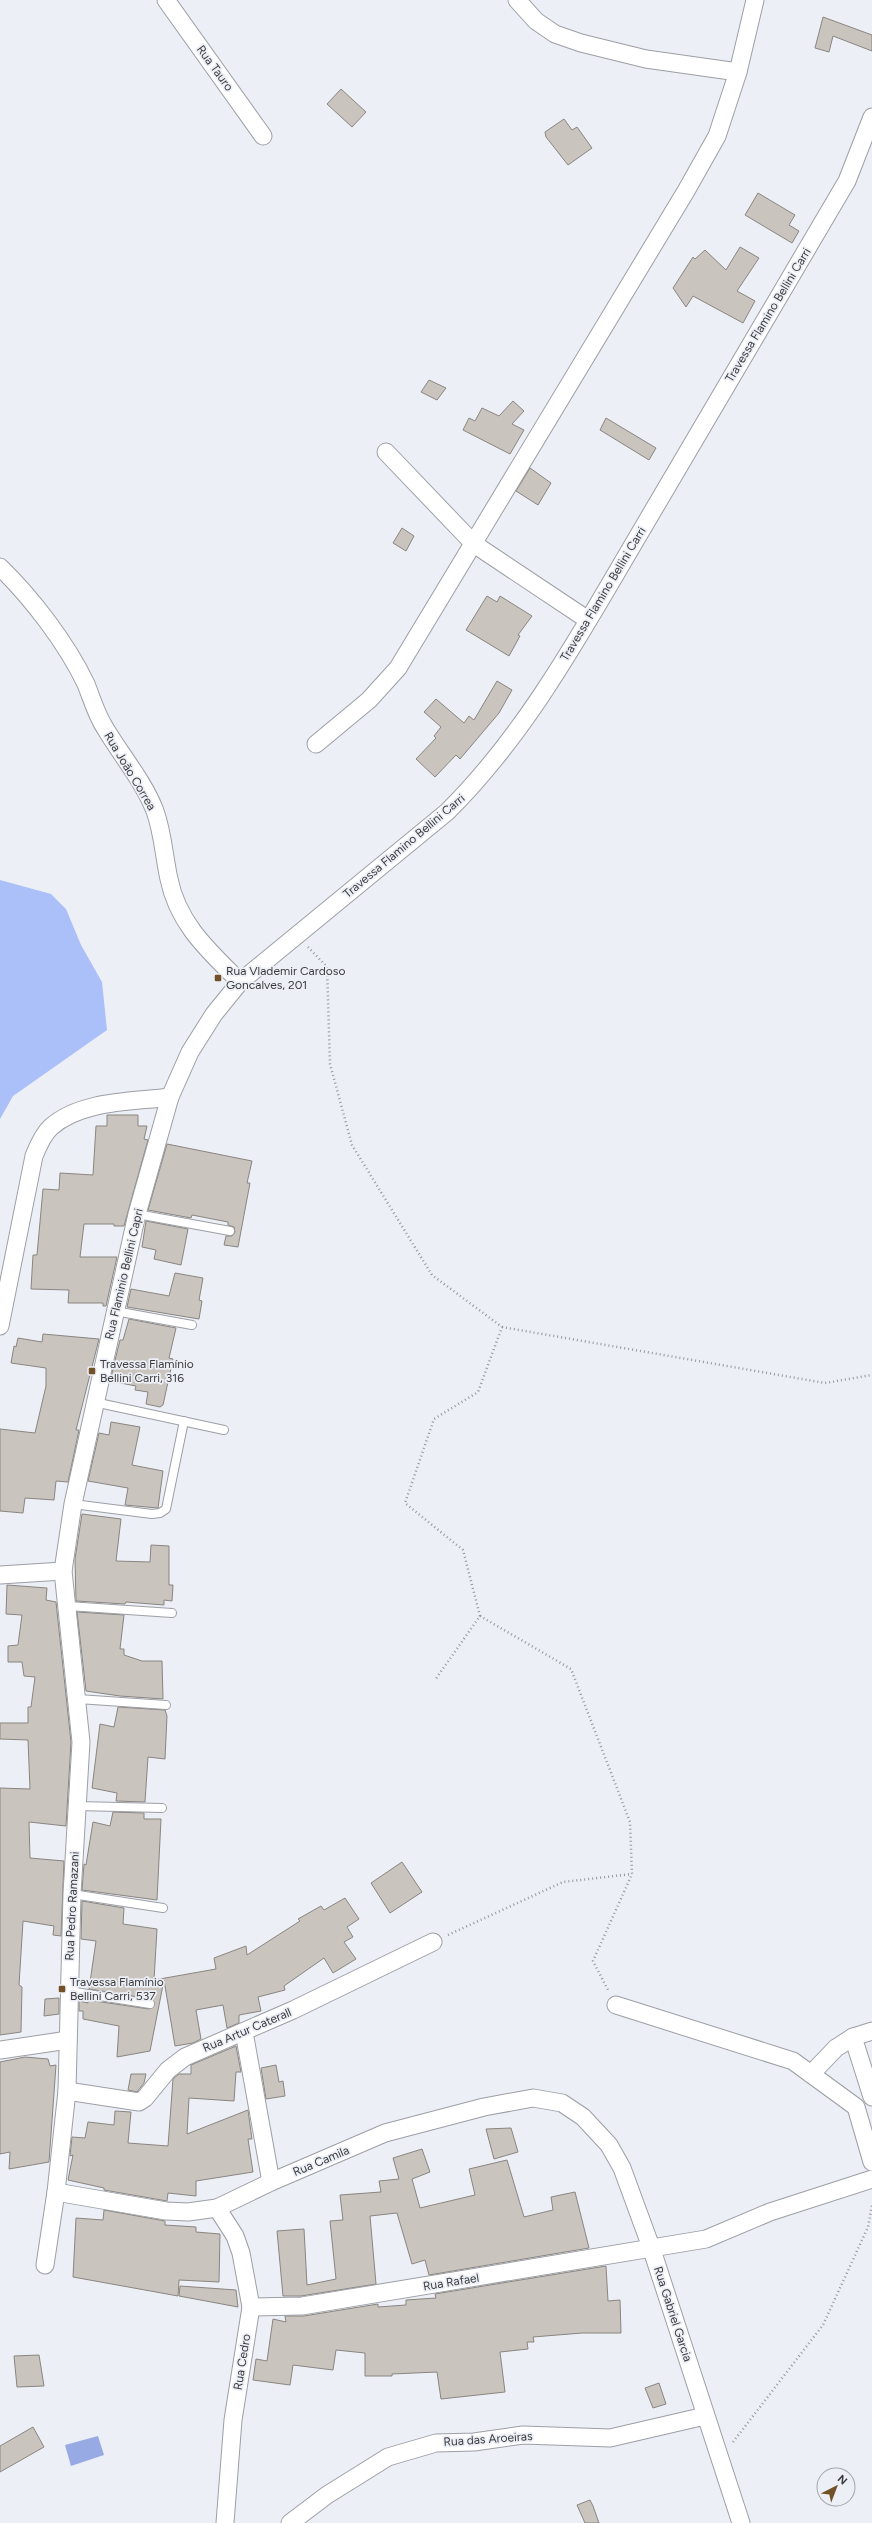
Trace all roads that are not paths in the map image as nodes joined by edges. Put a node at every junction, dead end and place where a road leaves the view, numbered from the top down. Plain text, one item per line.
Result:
1 (166, 0) edge
2 (517, 0) edge
3 (755, 0) edge
4 (738, 72) junction
5 (872, 117) edge
6 (263, 136) dead end
7 (386, 452) dead end
8 (474, 544) junction
9 (0, 567) edge
10 (588, 620) junction
11 (316, 744) dead end
12 (240, 982) junction
13 (170, 1097) junction
14 (137, 1214) junction
15 (230, 1231) dead end
16 (115, 1310) junction
17 (0, 1326) edge
18 (192, 1326) dead end
19 (94, 1402) junction
20 (184, 1421) junction
21 (224, 1430) dead end
22 (73, 1504) junction
23 (63, 1571) junction
24 (0, 1575) edge
25 (68, 1606) junction
26 (172, 1613) dead end
27 (78, 1699) junction
28 (166, 1705) dead end
29 (77, 1806) junction
30 (162, 1808) dead end
31 (72, 1894) junction
32 (163, 1908) dead end
33 (433, 1942) road end
34 (69, 1991) junction
35 (150, 2004) dead end
36 (616, 2005) road end
37 (872, 2031) edge
38 (244, 2032) junction
39 (853, 2037) junction
40 (68, 2040) junction
41 (0, 2050) edge
42 (811, 2074) junction
43 (66, 2091) junction
44 (872, 2097) edge
45 (583, 2117) joint
46 (866, 2123) edge
47 (872, 2162) edge
48 (872, 2179) edge
49 (271, 2182) junction
50 (56, 2192) junction
51 (217, 2208) junction
52 (651, 2247) junction
53 (45, 2265) dead end
54 (251, 2307) junction
55 (705, 2416) junction
56 (225, 2523) edge
57 (290, 2523) edge
58 (740, 2523) edge

1 - 6 street, Rua Tauro
2 - 4 street
3 - 4 street
4 - 8 street
5 - 10 street, Travessa Flamino Bellini Carri
7 - 8 street
8 - 10 street
8 - 11 street
9 - 12 street, Rua João Correa
10 - 12 street, Travessa Flamino Bellini Carri
12 - 13 street, Travessa Flamino Bellini Carri
13 - 14 street, Rua Flaminio Bellini Capri
13 - 17 street
14 - 15 lane
14 - 16 street, Rua Flaminio Bellini Capri
16 - 18 lane
16 - 19 street, Rua Flaminio Bellini Capri
19 - 20 lane
19 - 22 street, Rua Flaminio Bellini Capri
20 - 21 lane
20 - 22 lane
22 - 23 street, Rua Flaminio Bellini Capri
23 - 24 street
23 - 25 street, Rua Pedro Ramazani
25 - 26 lane
25 - 27 street, Rua Pedro Ramazani
27 - 28 lane
27 - 29 street, Rua Pedro Ramazani
29 - 30 lane
29 - 31 street, Rua Pedro Ramazani
31 - 32 lane
31 - 34 street, Rua Pedro Ramazani
33 - 38 street, Rua Artur Caterall
34 - 35 lane
34 - 40 street, Rua Pedro Ramazani
36 - 42 street
37 - 39 street
38 - 43 street, Rua Artur Caterall
38 - 49 street
39 - 42 street
39 - 44 street
40 - 41 street
40 - 43 street, Rua Pedro Ramazani
42 - 46 street
43 - 50 street, Rua Pedro Ramazani
45 - 49 street, Rua Camila
45 - 52 street, Rua Gabriel Garcia
46 - 47 street
48 - 52 street, Rua Rafael
49 - 51 street, Rua Camila
50 - 51 street, Rua Camila
50 - 53 street, Rua Pedro Ramazani
51 - 54 street, Rua Cedro
52 - 54 street, Rua Rafael
52 - 55 street, Rua Gabriel Garcia
54 - 56 street, Rua Cedro
55 - 57 street, Rua das Aroeiras
55 - 58 street, Rua Gabriel Garcia

